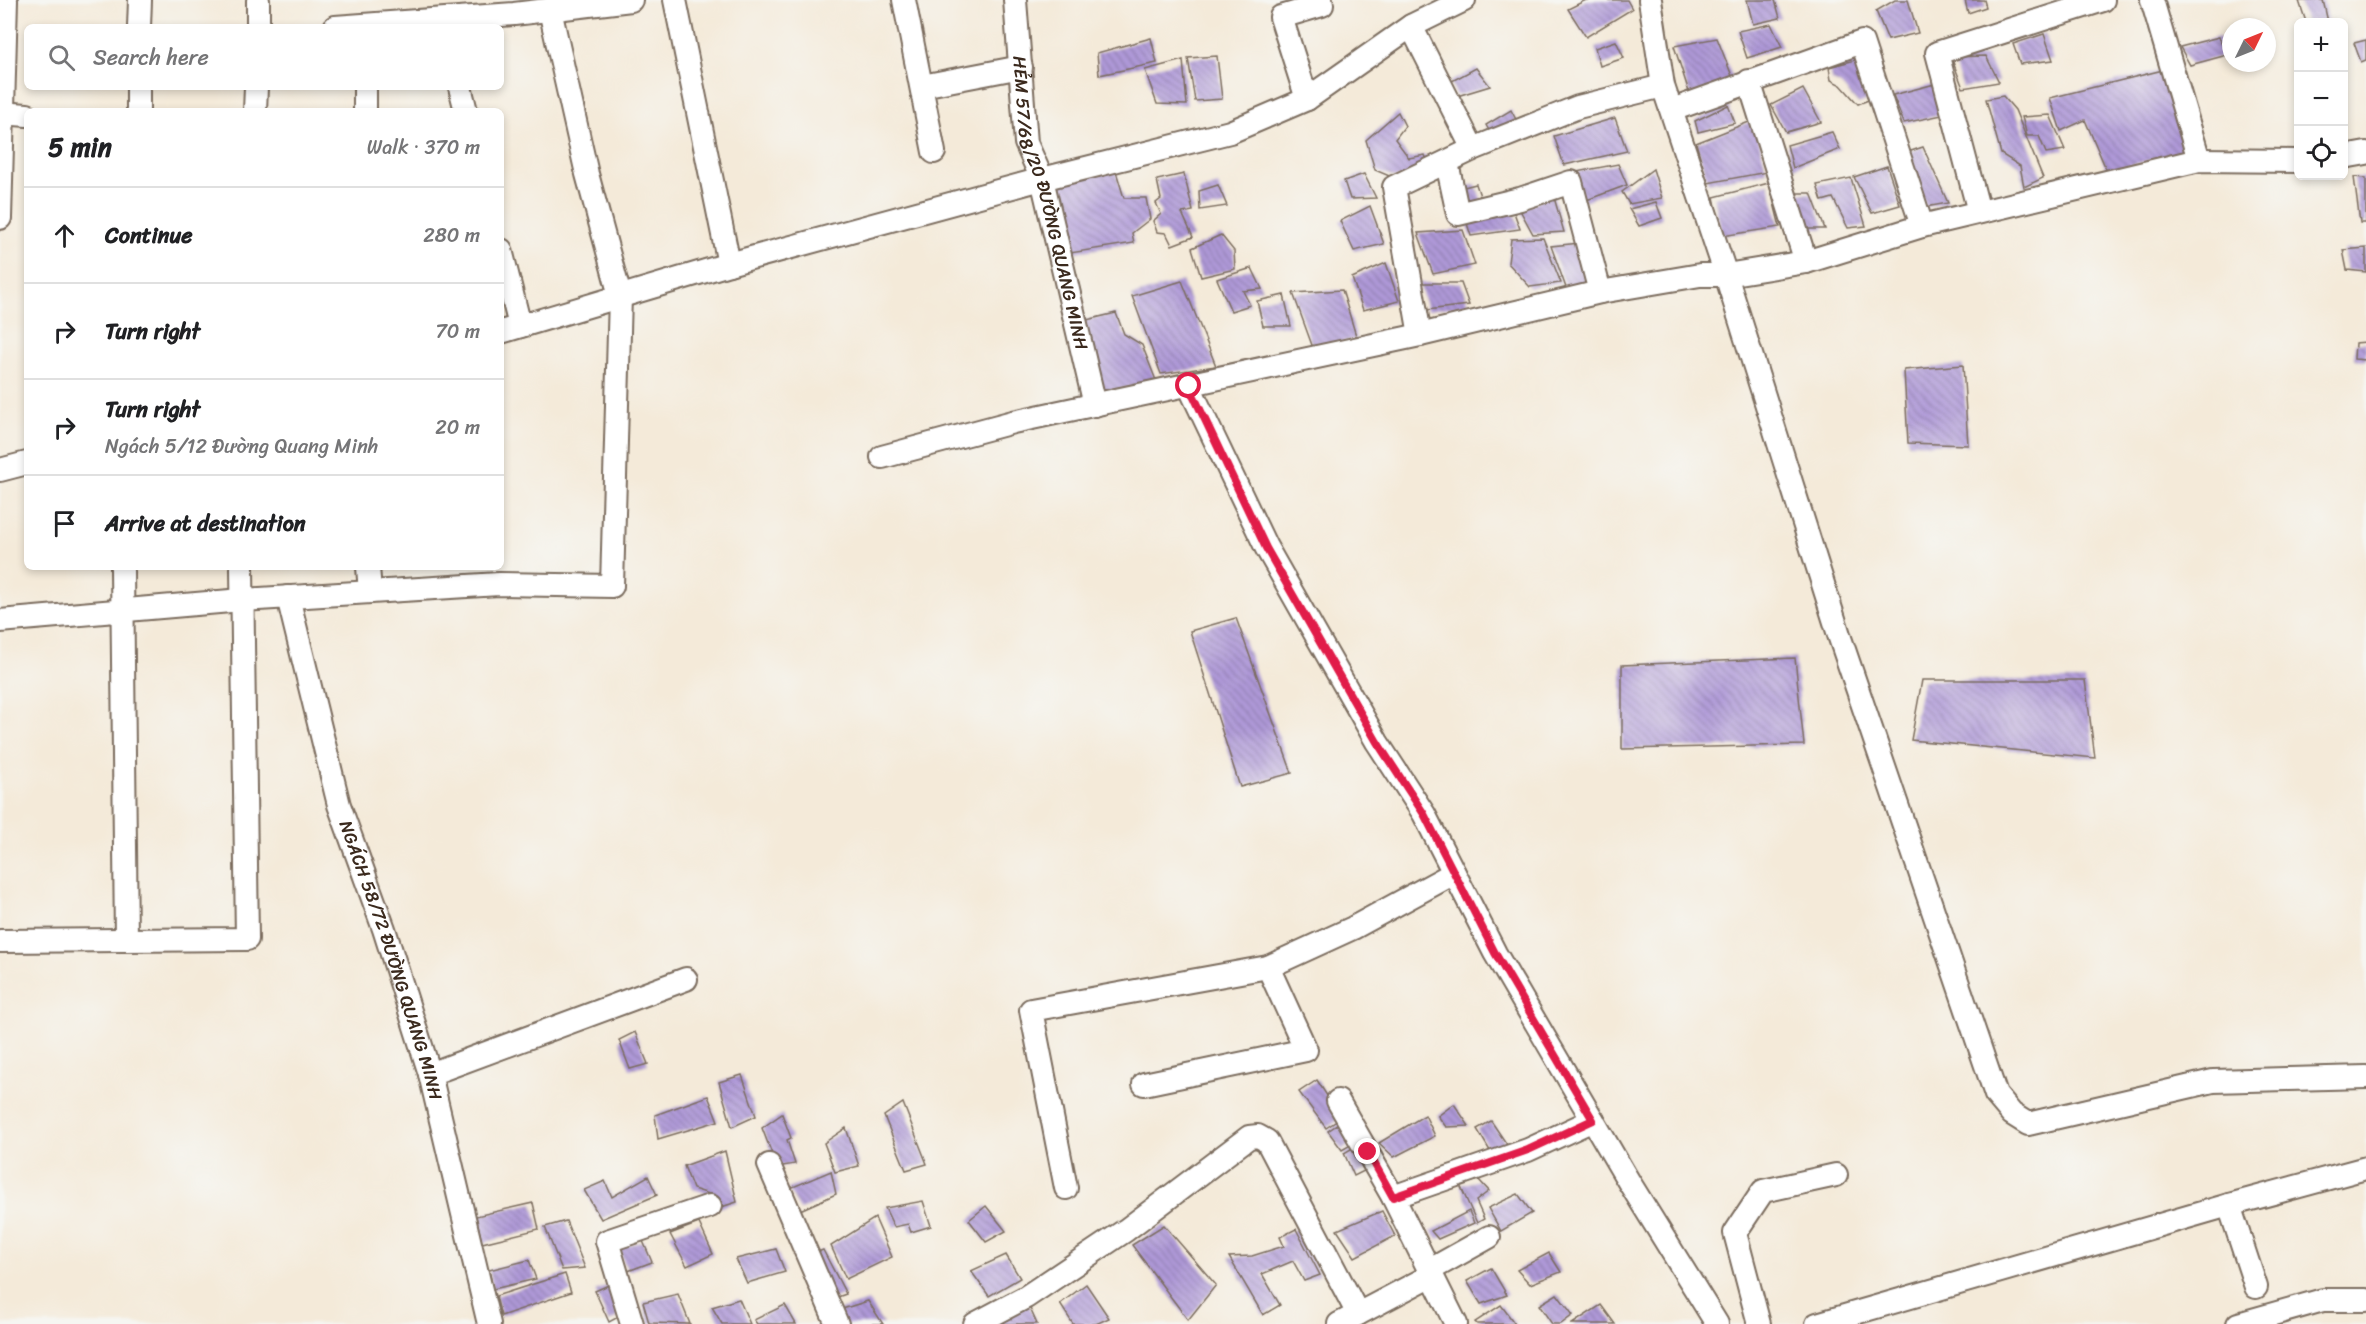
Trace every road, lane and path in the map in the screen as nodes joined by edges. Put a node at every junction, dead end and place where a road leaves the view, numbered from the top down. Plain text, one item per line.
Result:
1 (6, 0) edge
2 (140, 0) edge
3 (258, 0) edge
4 (631, 0) edge
5 (675, 0) edge
6 (904, 0) edge
7 (1015, 0) edge
8 (1321, 0) edge
9 (1462, 0) edge
10 (1650, 0) edge
11 (2103, 0) edge
12 (2152, 0) edge
13 (513, 7) edge
14 (550, 10) junction
15 (445, 23) edge
16 (139, 24) edge
17 (258, 24) edge
18 (419, 24) edge
19 (1411, 26) junction
20 (1021, 67) junction
21 (1749, 81) junction
22 (922, 86) junction
23 (1663, 86) junction
24 (138, 90) edge
25 (256, 90) edge
26 (365, 90) edge
27 (461, 90) edge
28 (1307, 99) junction
29 (138, 108) edge
30 (255, 108) edge
31 (365, 108) edge
32 (465, 108) edge
33 (1672, 110) junction
34 (1, 113) edge
35 (24, 115) edge
36 (1473, 149) junction
37 (934, 152) dead end
38 (2366, 153) edge
39 (2348, 156) edge
40 (2199, 160) junction
41 (2294, 161) edge
42 (1447, 163) junction
43 (1041, 179) junction
44 (1979, 212) junction
45 (0, 218) edge
46 (1922, 226) junction
47 (1806, 262) junction
48 (729, 264) junction
49 (1726, 275) junction
50 (504, 276) edge
51 (1600, 292) junction
52 (620, 296) junction
53 (510, 329) edge
54 (1420, 335) junction
55 (1189, 386) junction
56 (1095, 405) junction
57 (882, 457) dead end
58 (24, 464) edge
59 (0, 470) edge
60 (122, 570) edge
61 (242, 570) edge
62 (368, 570) edge
63 (499, 576) edge
64 (370, 592) junction
65 (288, 597) junction
66 (242, 600) junction
67 (121, 611) junction
68 (0, 621) edge
69 (1454, 873) junction
70 (126, 940) junction
71 (0, 941) edge
72 (1268, 967) junction
73 (686, 979) dead end
74 (430, 1074) junction
75 (2366, 1077) edge
76 (1144, 1084) dead end
77 (1338, 1101) dead end
78 (1593, 1120) junction
79 (769, 1165) dead end
80 (2366, 1168) edge
81 (1836, 1175) dead end
82 (1066, 1188) dead end
83 (1393, 1197) junction
84 (2229, 1205) junction
85 (710, 1206) dead end
86 (1489, 1238) dead end
87 (1431, 1273) junction
88 (2256, 1287) dead end
89 (2366, 1300) edge
90 (1348, 1319) edge
91 (489, 1324) edge
92 (632, 1324) edge
93 (837, 1324) edge
94 (975, 1324) edge
95 (1456, 1324) edge
96 (1717, 1324) edge
97 (1759, 1324) edge
98 (1817, 1324) edge
99 (2238, 1324) edge

1 - 34 street
2 - 16 street
3 - 17 street
4 - 14 street
5 - 48 street
6 - 22 street
7 - 20 street, HẺM 57/68/20 ĐƯỜNG QUANG MINH
8 - 28 street
9 - 19 street
10 - 23 street
11 - 44 street
12 - 40 street
13 - 14 street
13 - 15 street
14 - 52 street
15 - 18 street
19 - 28 street
19 - 36 street
20 - 22 street
20 - 43 street, HẺM 57/68/20 ĐƯỜNG QUANG MINH
21 - 33 street
21 - 46 street
21 - 47 street
22 - 37 street
23 - 33 street
23 - 36 street
24 - 29 street
25 - 30 street
26 - 31 street
27 - 32 street
28 - 43 street
33 - 49 street
34 - 35 street
34 - 45 street
36 - 42 street
38 - 39 street
40 - 41 street
40 - 44 street
42 - 51 street
42 - 54 street
43 - 48 street
43 - 56 street, HẺM 57/68/20 ĐƯỜNG QUANG MINH
44 - 46 street
46 - 47 street
47 - 49 street
48 - 52 street
49 - 51 street
49 - 75 street
50 - 53 street
51 - 54 street
52 - 53 street
52 - 63 street
54 - 55 street
55 - 56 street
55 - 69 street
56 - 57 street
58 - 59 street
60 - 67 street
61 - 66 street
62 - 64 street
63 - 64 street
64 - 65 street
65 - 66 street
65 - 74 street, NGÁCH 58/72 ĐƯỜNG QUANG MINH
66 - 67 street
66 - 70 street
67 - 68 street
67 - 70 street
69 - 72 street
69 - 78 street
70 - 71 street
72 - 76 street
72 - 82 street
73 - 74 street
74 - 91 street, NGÁCH 58/72 ĐƯỜNG QUANG MINH
77 - 83 street
78 - 83 street
78 - 96 street
79 - 93 street
80 - 84 street
81 - 97 street
83 - 87 street
84 - 88 street
84 - 98 street
85 - 92 street
86 - 87 street
87 - 90 street
87 - 95 street
89 - 99 street
90 - 94 street

